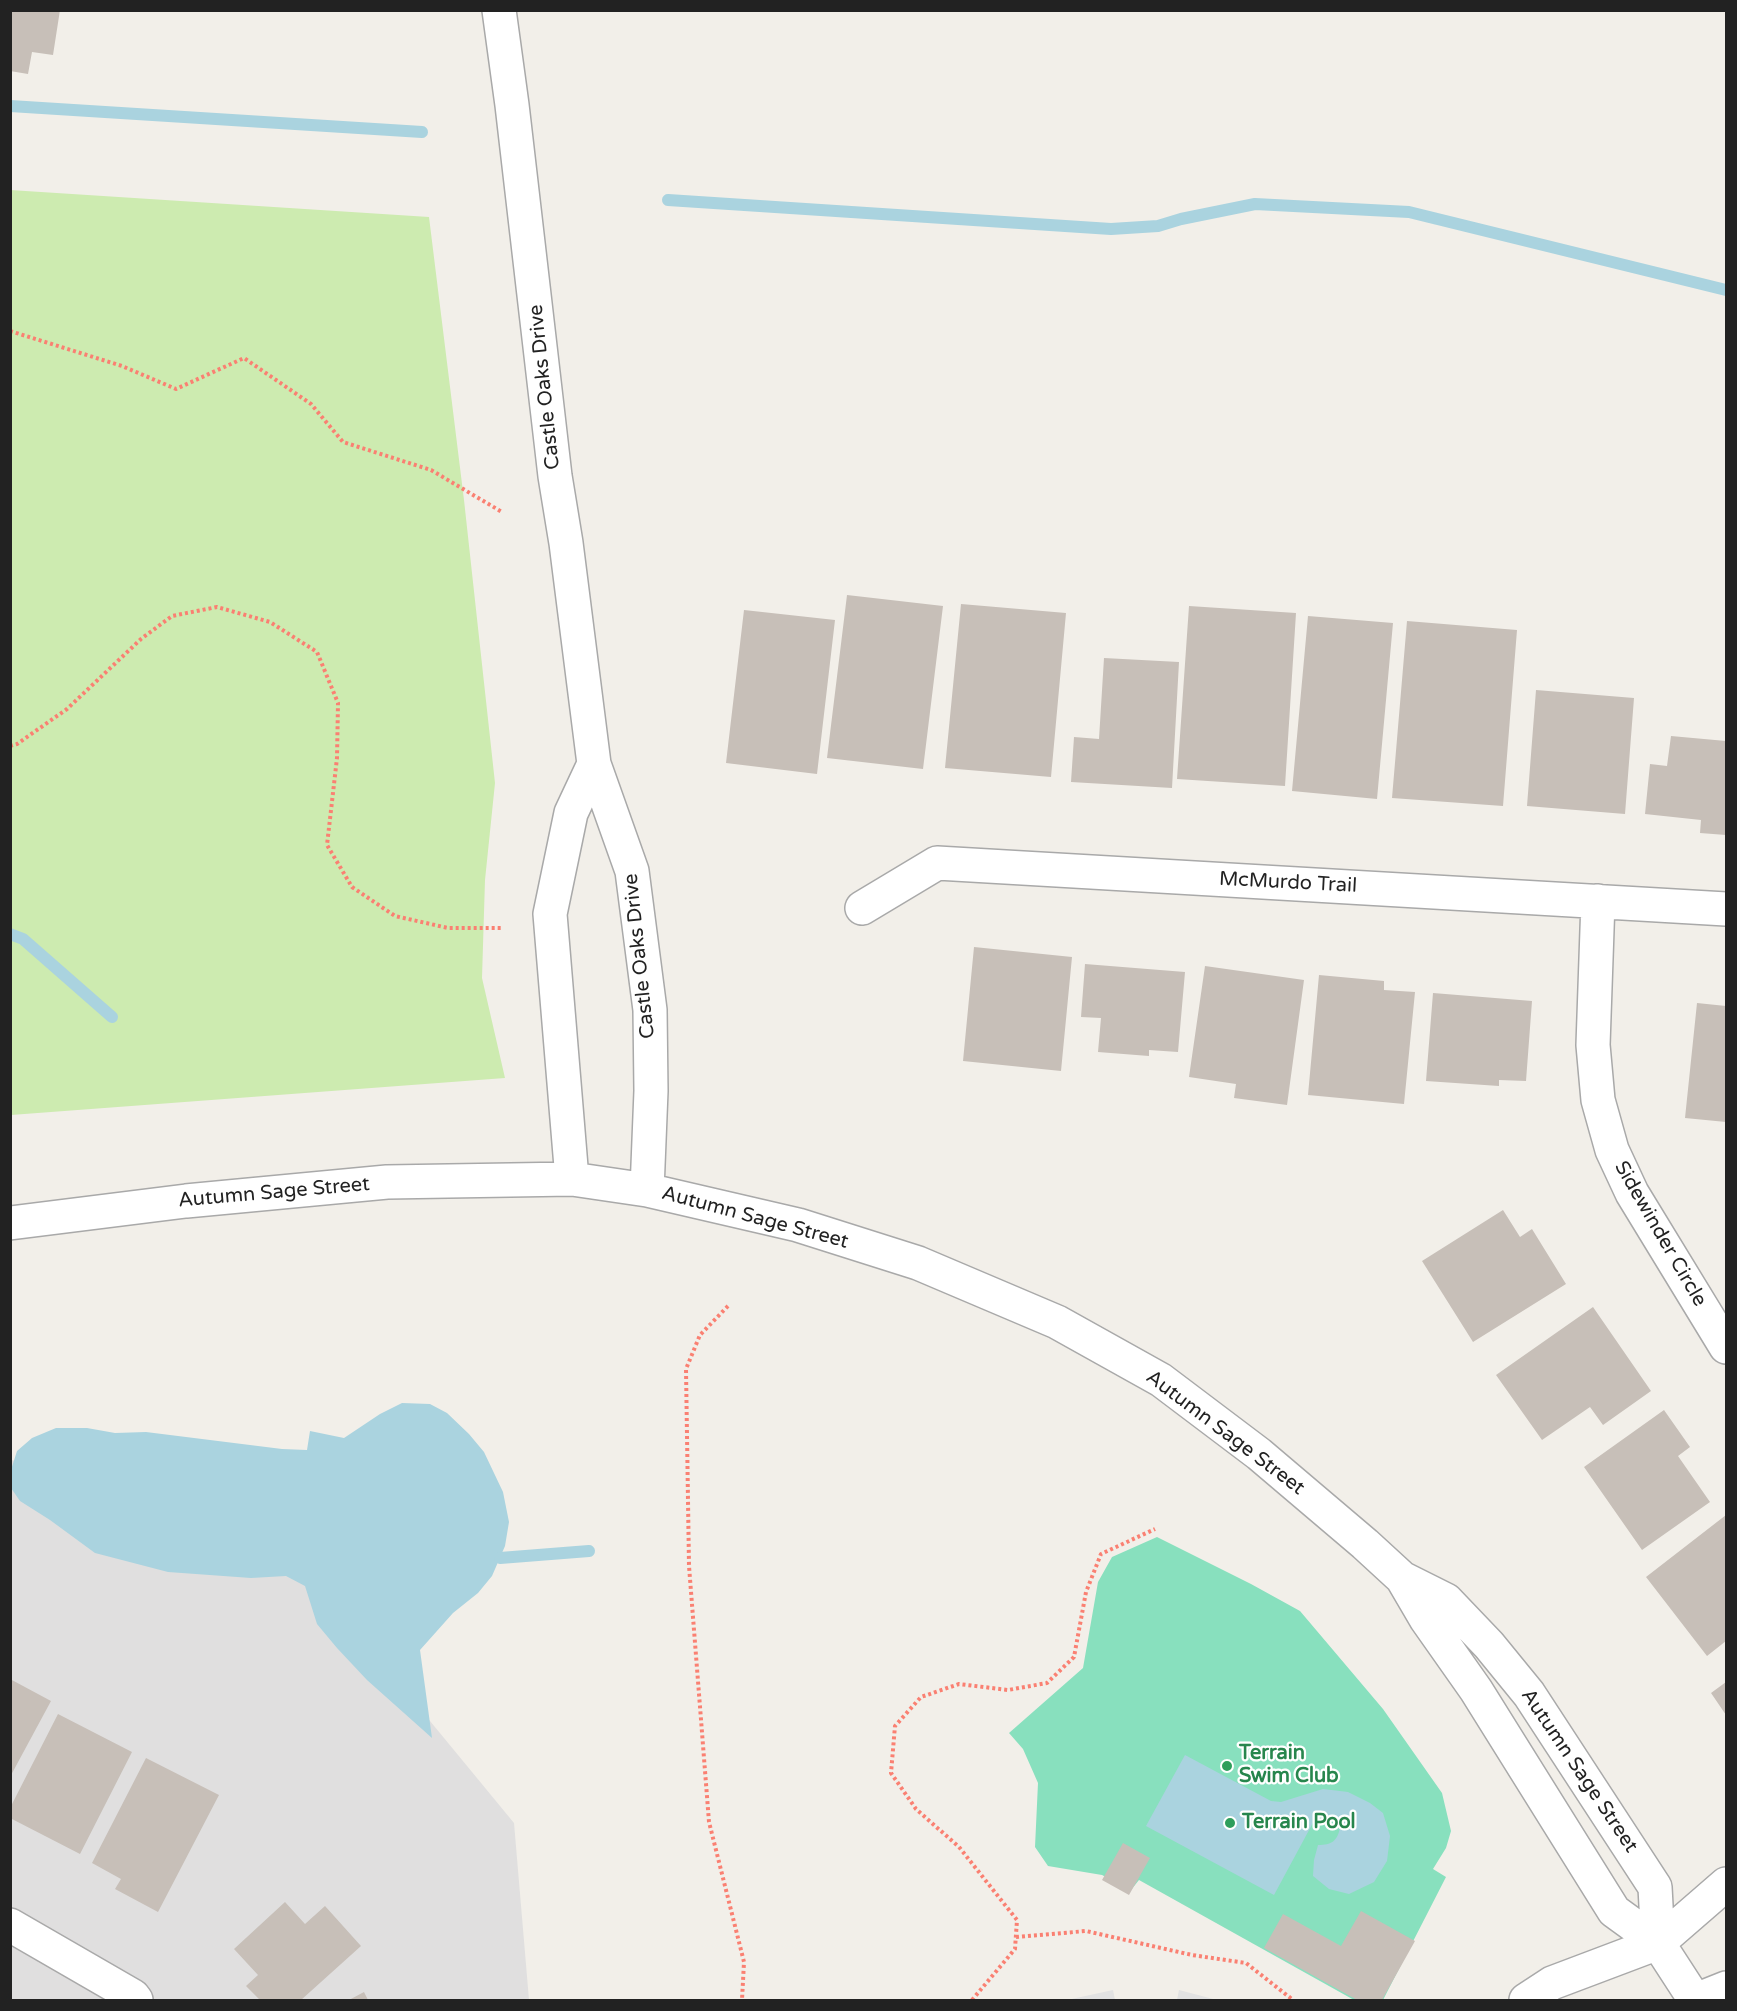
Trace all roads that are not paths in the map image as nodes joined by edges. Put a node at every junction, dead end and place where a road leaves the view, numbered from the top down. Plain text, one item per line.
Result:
1 (499, 10) edge
2 (594, 764) junction
3 (1598, 901) junction
4 (862, 909) dead end
5 (1726, 909) edge
6 (572, 1179) junction
7 (647, 1190) junction
8 (10, 1223) edge
9 (1726, 1347) edge
10 (1402, 1578) junction
11 (1726, 1884) edge
12 (10, 1925) edge
13 (1658, 1943) junction
14 (1726, 1988) edge
15 (136, 2001) edge
16 (1526, 2001) edge
17 (1696, 2001) edge

1 - 2 street, Castle Oaks Drive
2 - 6 street
2 - 7 street, Castle Oaks Drive
3 - 4 street, McMurdo Trail
3 - 5 street, McMurdo Trail
3 - 9 street, Sidewinder Circle
6 - 7 street, Autumn Sage Street
6 - 8 street, Autumn Sage Street
7 - 10 street, Autumn Sage Street
10 - 13 street, Autumn Sage Street
10 - 13 street, Autumn Sage Street
11 - 13 street
12 - 15 street
13 - 16 street
13 - 17 street, Autumn Sage Street
14 - 17 street

